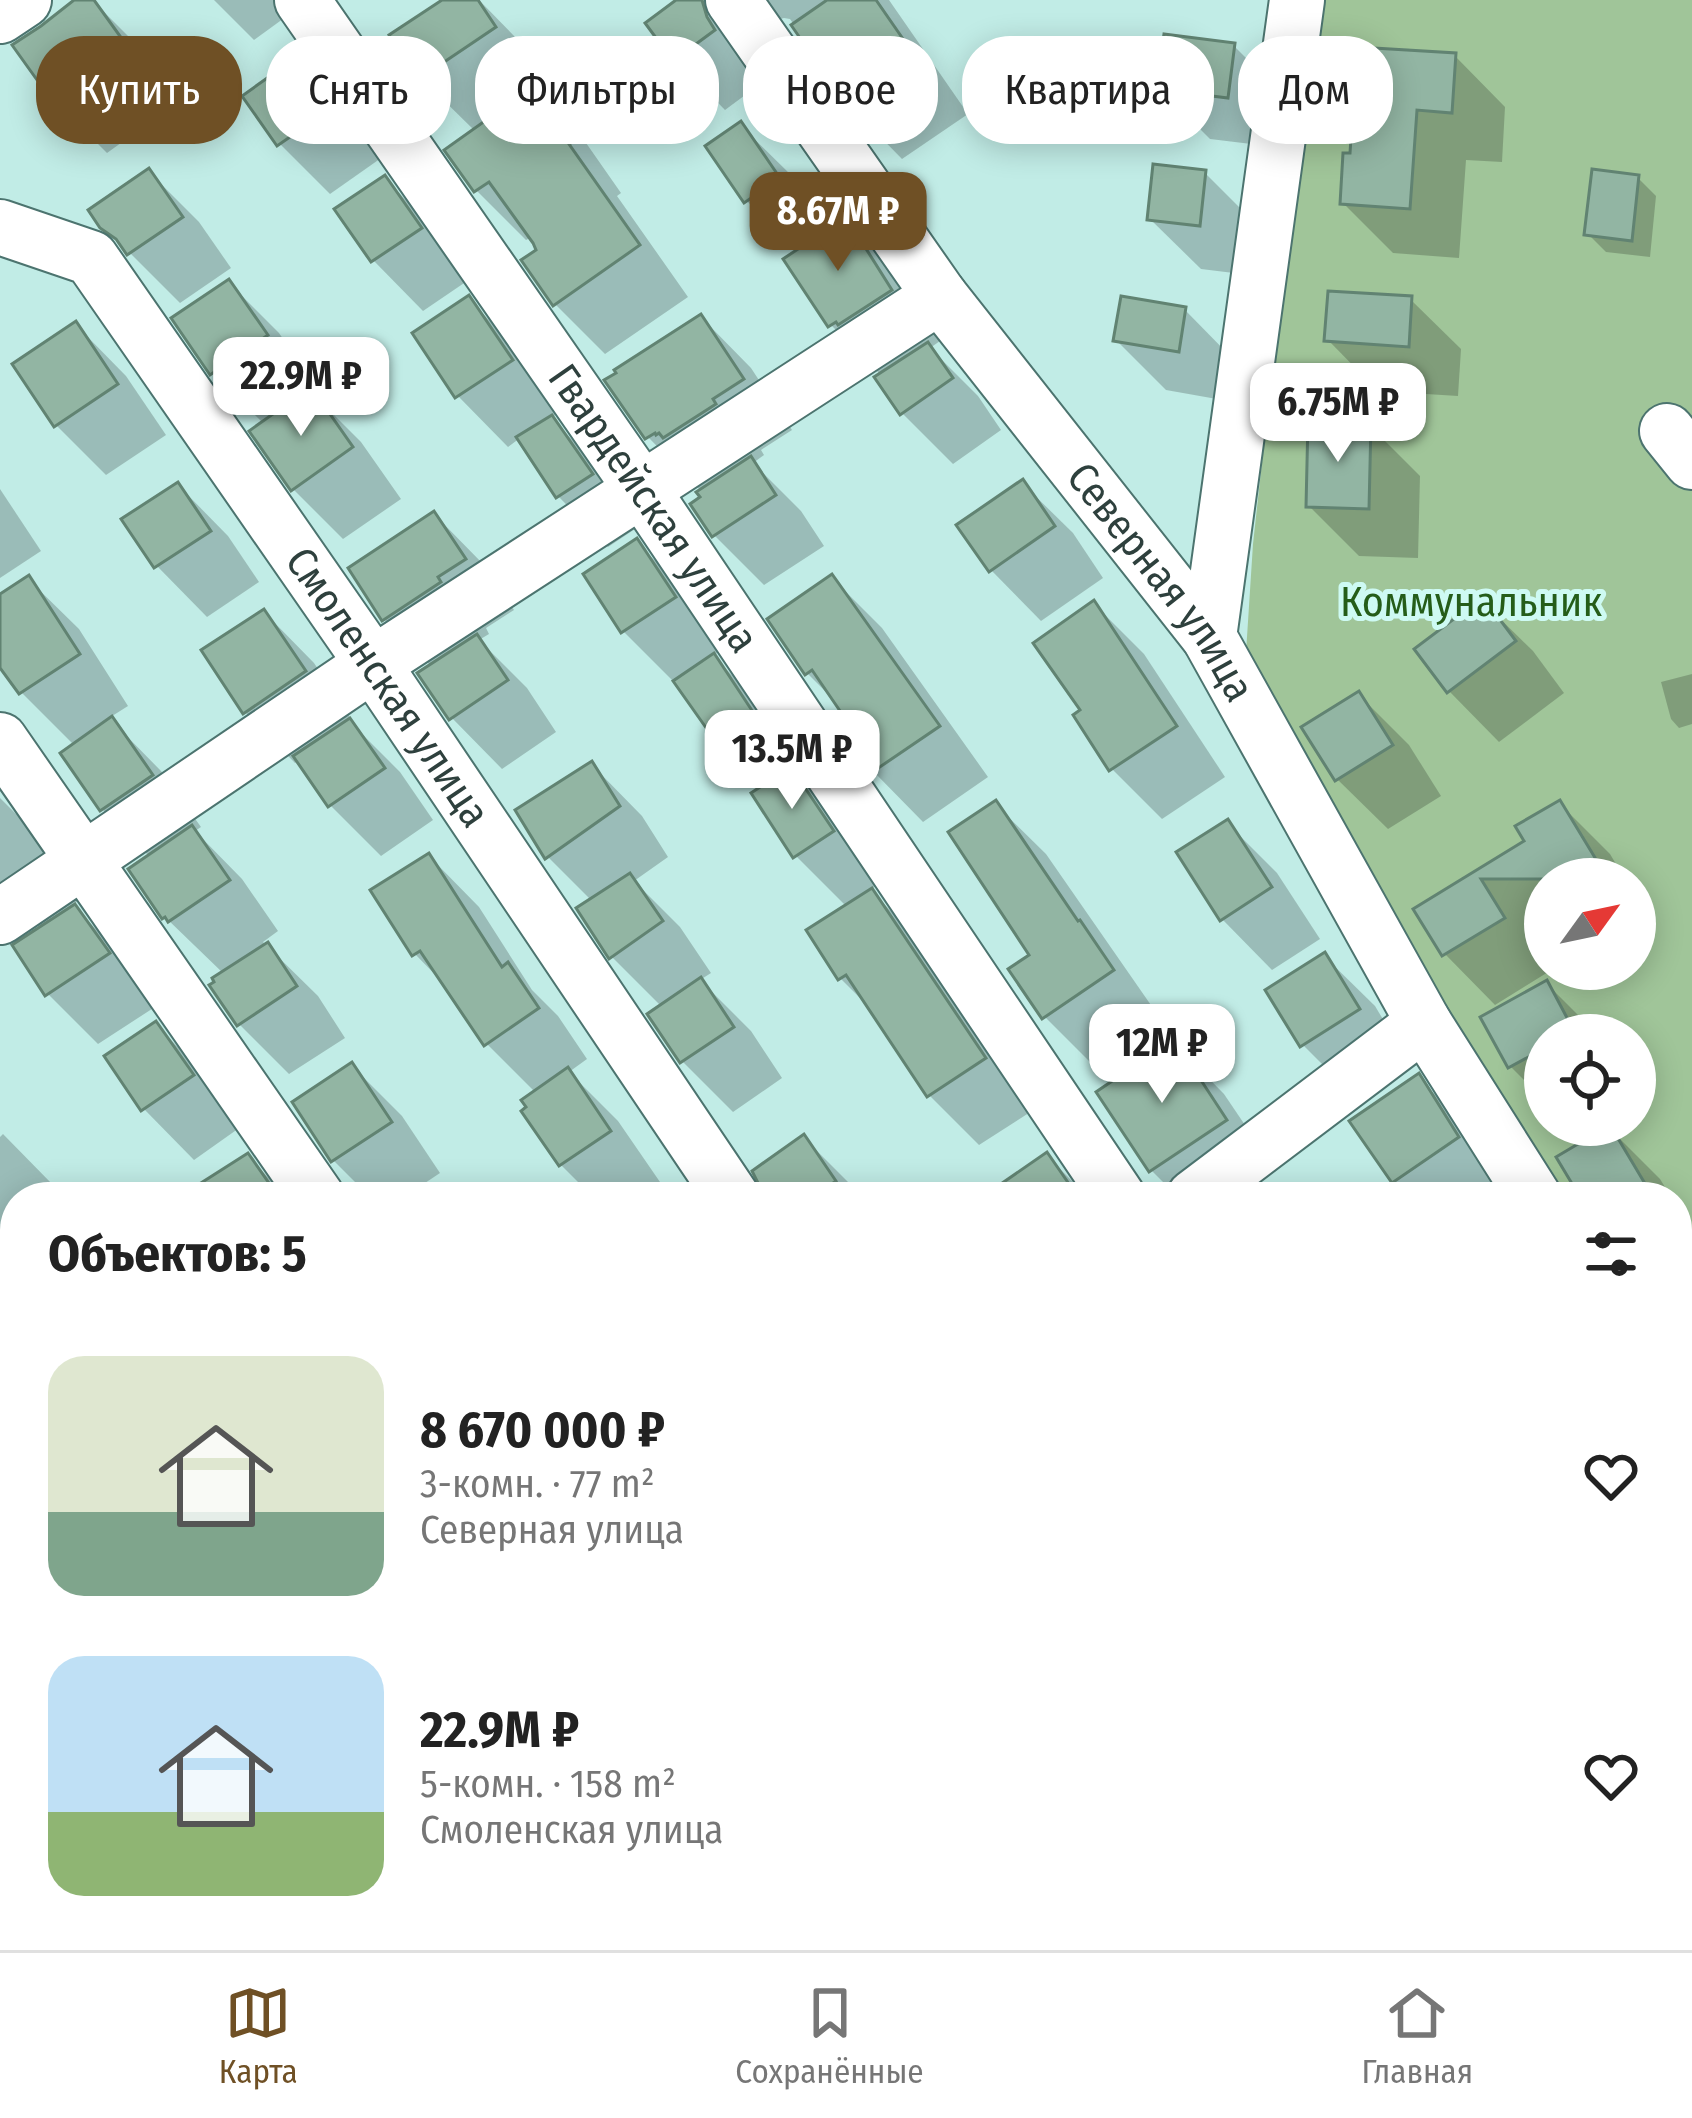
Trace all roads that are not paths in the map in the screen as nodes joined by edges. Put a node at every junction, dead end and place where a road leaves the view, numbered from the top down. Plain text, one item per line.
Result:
1 (23, 0) edge
2 (302, 0) edge
3 (733, 0) edge
4 (1297, 0) edge
5 (0, 16) edge
6 (0, 227) edge
7 (940, 296) junction
8 (643, 491) junction
9 (1209, 637) junction
10 (373, 664) junction
11 (0, 740) edge
12 (86, 861) junction
13 (0, 916) edge
14 (1424, 1023) junction
15 (307, 1182) edge
16 (722, 1182) edge
17 (1108, 1182) edge
18 (1214, 1182) edge
19 (1525, 1182) edge

1 - 5 street
2 - 8 street, Гвардейская улица
3 - 7 street, Северная улица
4 - 9 street
6 - 10 street, Смоленская улица
7 - 8 street
7 - 9 street, Северная улица
8 - 10 street
8 - 17 street, Гвардейская улица
9 - 14 street, Северная улица
10 - 12 street
10 - 16 street, Смоленская улица
11 - 12 street
12 - 13 street
12 - 15 street
14 - 18 street
14 - 19 street, Северная улица

